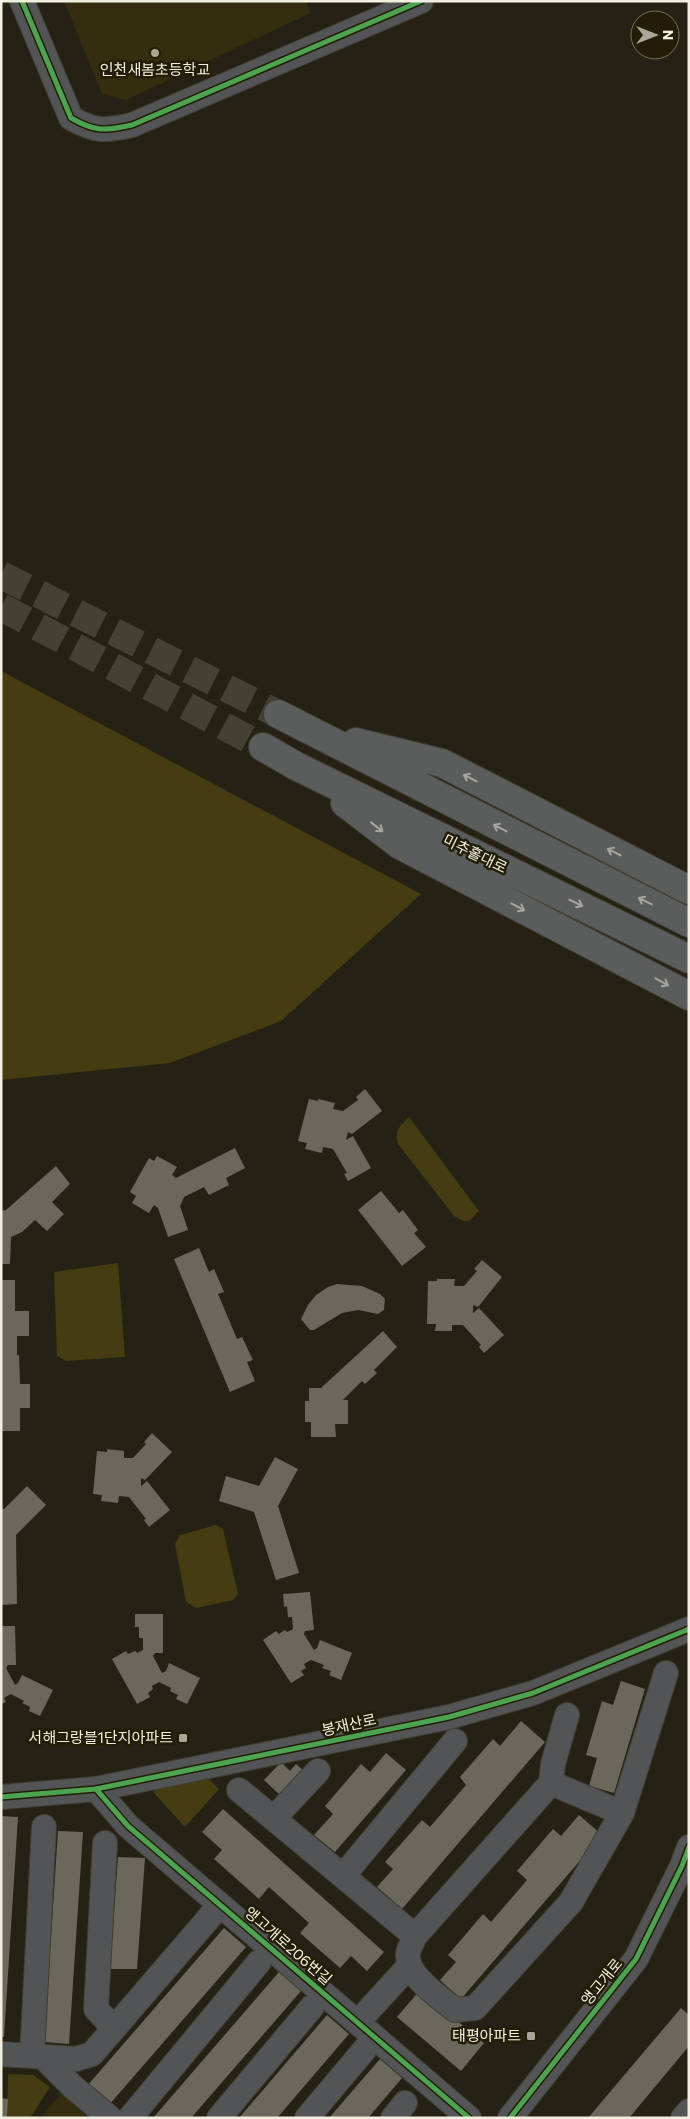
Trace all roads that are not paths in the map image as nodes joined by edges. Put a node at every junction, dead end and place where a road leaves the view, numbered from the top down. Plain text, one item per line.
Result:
1 (22, 1) edge
2 (421, 1) edge
3 (278, 714) tunnel mouth
4 (310, 731) junction
5 (263, 747) tunnel mouth
6 (296, 766) junction
7 (689, 890) edge
8 (689, 923) edge
9 (689, 959) edge
10 (689, 996) edge
11 (689, 1629) edge
12 (666, 1673) dead end
13 (567, 1715) dead end
14 (455, 1741) dead end
15 (318, 1771) dead end
16 (550, 1784) junction
17 (96, 1789) junction
18 (239, 1790) dead end
19 (1, 1797) edge
20 (622, 1813) junction
21 (274, 1818) junction
22 (44, 1827) dead end
23 (105, 1843) dead end
24 (689, 1847) edge
25 (343, 1876) junction
26 (220, 1905) junction
27 (415, 1936) junction
28 (259, 1962) dead end
29 (409, 1966) junction
30 (312, 2007) dead end
31 (358, 2022) junction
32 (114, 2028) junction
33 (365, 2049) dead end
34 (1, 2054) edge
35 (37, 2056) junction
36 (76, 2059) junction
37 (73, 2087) junction
38 (689, 2111) edge
39 (110, 2118) edge
40 (130, 2118) edge
41 (219, 2118) edge
42 (308, 2118) edge
43 (469, 2118) edge
44 (510, 2118) edge
45 (683, 2118) edge

1 - 2 street
3 - 4 main road
7 -> 4 main road
8 -> 4 main road
5 - 6 main road, 미추홀대로
6 -> 9 main road, 미추홀대로
6 -> 10 main road
11 - 17 street, 봉재산로
12 - 20 street
13 - 16 street
14 - 25 street
15 - 21 street
16 - 20 street
16 - 27 street
17 - 19 street, 봉재산로
17 - 26 street, 앵고개로206번길
18 - 21 street
20 - 29 street
21 - 25 street
22 - 35 street
23 - 32 street
24 - 44 street, 앵고개로
25 - 27 street
26 - 31 street, 앵고개로206번길
26 - 32 street
27 - 29 street
28 - 40 street
29 - 31 street
30 - 41 street
31 - 43 street, 앵고개로206번길
32 - 36 street
33 - 42 street
34 - 35 street
35 - 36 street
35 - 37 street
36 - 37 street
37 - 39 street
38 - 45 street

